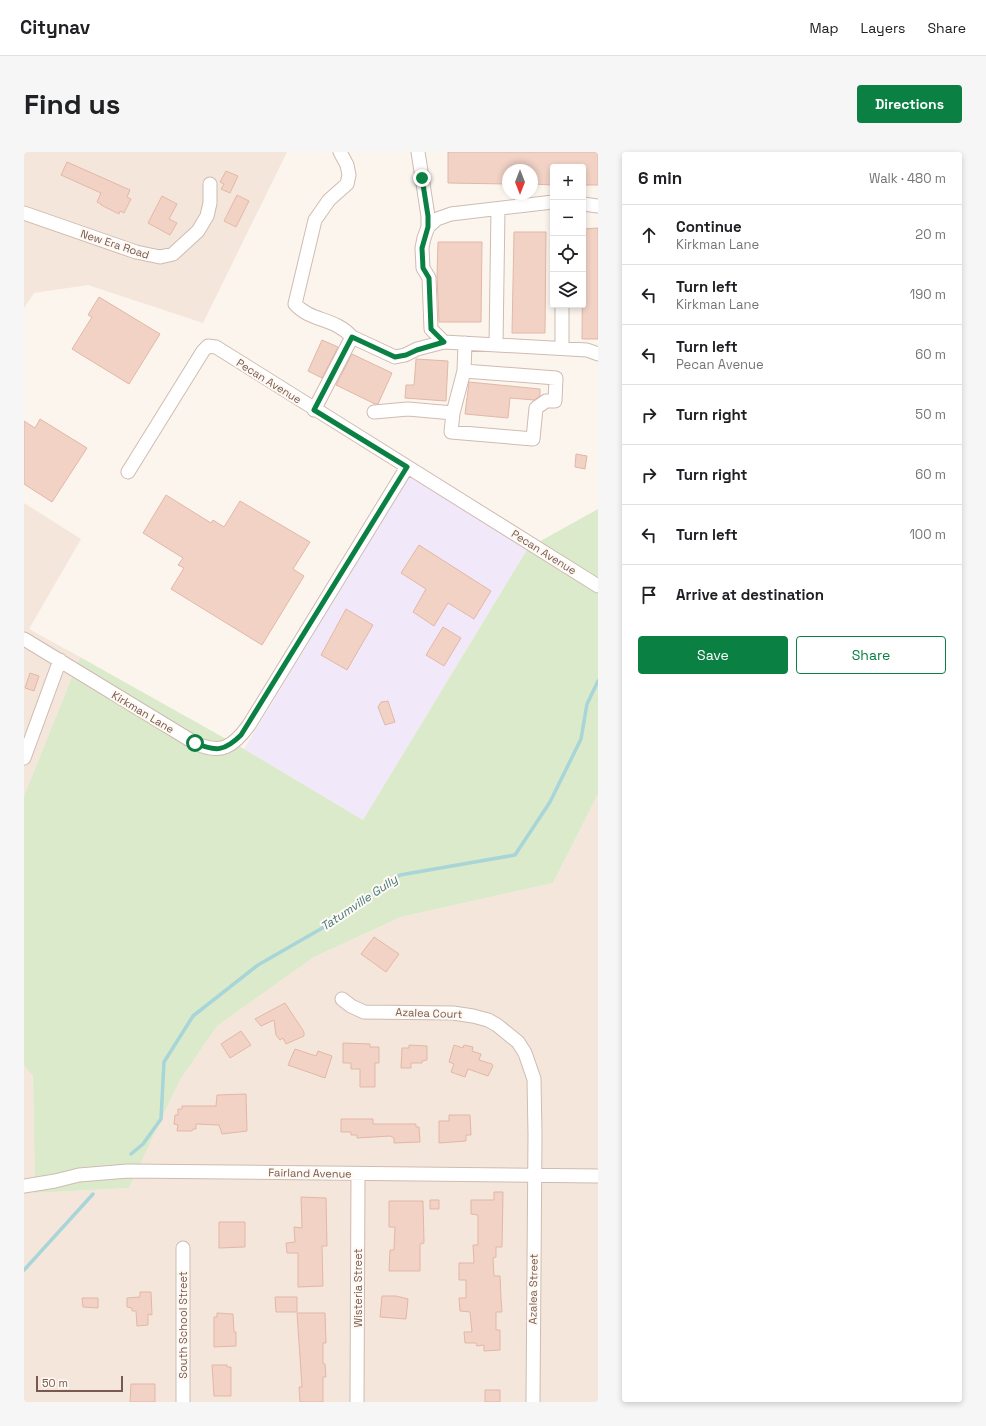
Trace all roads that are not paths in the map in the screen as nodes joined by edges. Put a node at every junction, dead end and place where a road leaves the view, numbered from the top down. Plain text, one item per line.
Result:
1 (340, 152) edge
2 (418, 152) edge
3 (210, 184) dead end
4 (550, 202) edge
5 (586, 204) edge
6 (598, 206) edge
7 (498, 209) junction
8 (24, 213) edge
9 (428, 227) junction
10 (562, 308) edge
11 (352, 337) junction
12 (444, 342) junction
13 (465, 343) junction
14 (496, 345) junction
15 (562, 348) junction
16 (598, 354) edge
17 (464, 371) junction
18 (314, 410) junction
19 (374, 412) dead end
20 (453, 413) junction
21 (407, 467) junction
22 (128, 472) dead end
23 (598, 586) edge
24 (24, 639) edge
25 (60, 660) junction
26 (24, 758) edge
27 (342, 999) dead end
28 (358, 1174) junction
29 (598, 1176) edge
30 (534, 1177) junction
31 (24, 1186) edge
32 (182, 1248) dead end
33 (183, 1402) edge
34 (357, 1402) edge
35 (533, 1402) edge

1 - 11 street
2 - 9 street
3 - 8 street, New Era Road
4 - 7 street
5 - 6 street
7 - 9 street
7 - 14 street
9 - 12 street
10 - 15 street
11 - 12 street
11 - 18 street
12 - 13 street
13 - 14 street
13 - 17 street
14 - 15 street
15 - 16 street
17 - 20 street
17 - 20 street
18 - 21 street, Pecan Avenue
18 - 22 street, Pecan Avenue
19 - 20 street
21 - 23 street, Pecan Avenue
21 - 25 street, Kirkman Lane
24 - 25 street, Kirkman Lane
25 - 26 street
27 - 30 street, Azalea Court
28 - 30 street, Fairland Avenue
28 - 31 street, Fairland Avenue
28 - 34 street, Wisteria Street
29 - 30 street, Fairland Avenue
30 - 35 street, Azalea Street
32 - 33 street, South School Street

